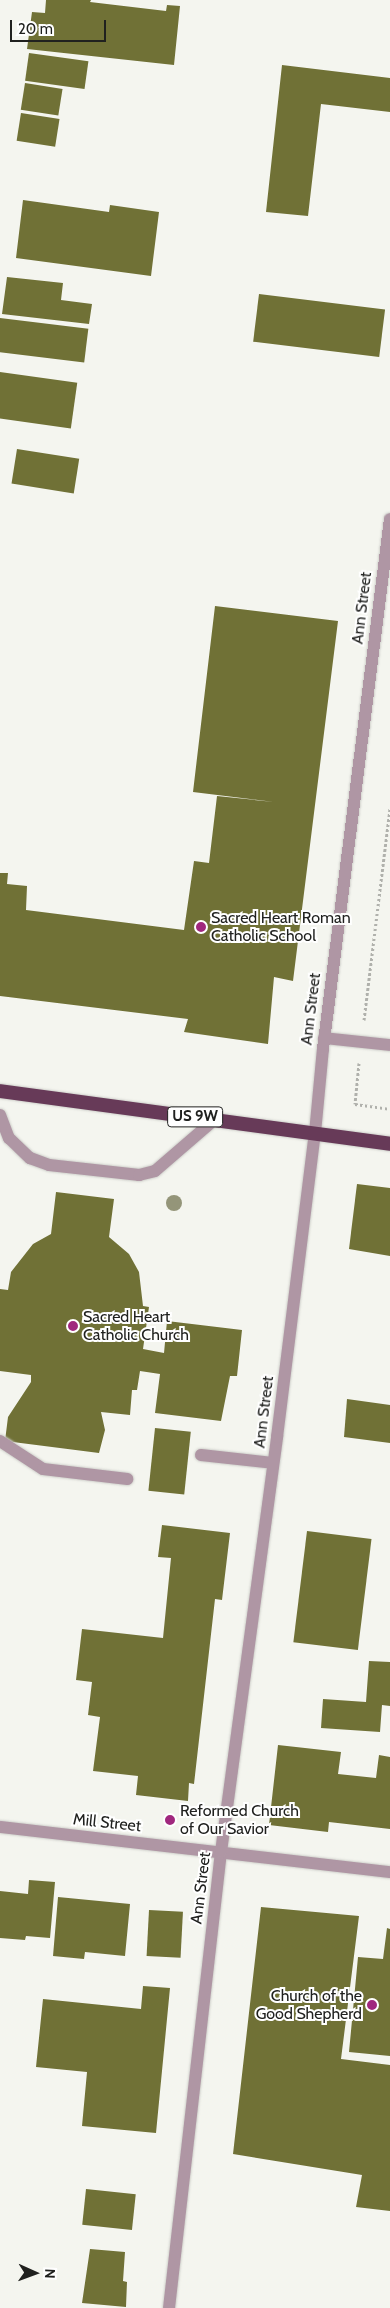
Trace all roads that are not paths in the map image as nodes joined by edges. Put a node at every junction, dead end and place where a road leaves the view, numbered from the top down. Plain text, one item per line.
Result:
1 (390, 519) edge
2 (324, 1038) junction
3 (390, 1045) edge
4 (0, 1091) edge
5 (0, 1114) edge
6 (214, 1120) junction
7 (315, 1133) junction
8 (390, 1144) edge
9 (0, 1441) edge
10 (201, 1455) dead end
11 (273, 1463) junction
12 (127, 1479) dead end
13 (0, 1827) edge
14 (221, 1852) junction
15 (390, 1872) edge
16 (169, 2308) edge

1 - 2 street, Ann Street
2 - 3 street
2 - 7 street, Ann Street
4 - 6 highway, US 9W
5 - 6 street
6 - 7 highway, US 9W
7 - 8 highway, US 9W
7 - 11 street, Ann Street
9 - 12 street
10 - 11 street
11 - 14 street, Ann Street
13 - 14 street, Mill Street
14 - 15 street, Mill Street
14 - 16 street, Ann Street

